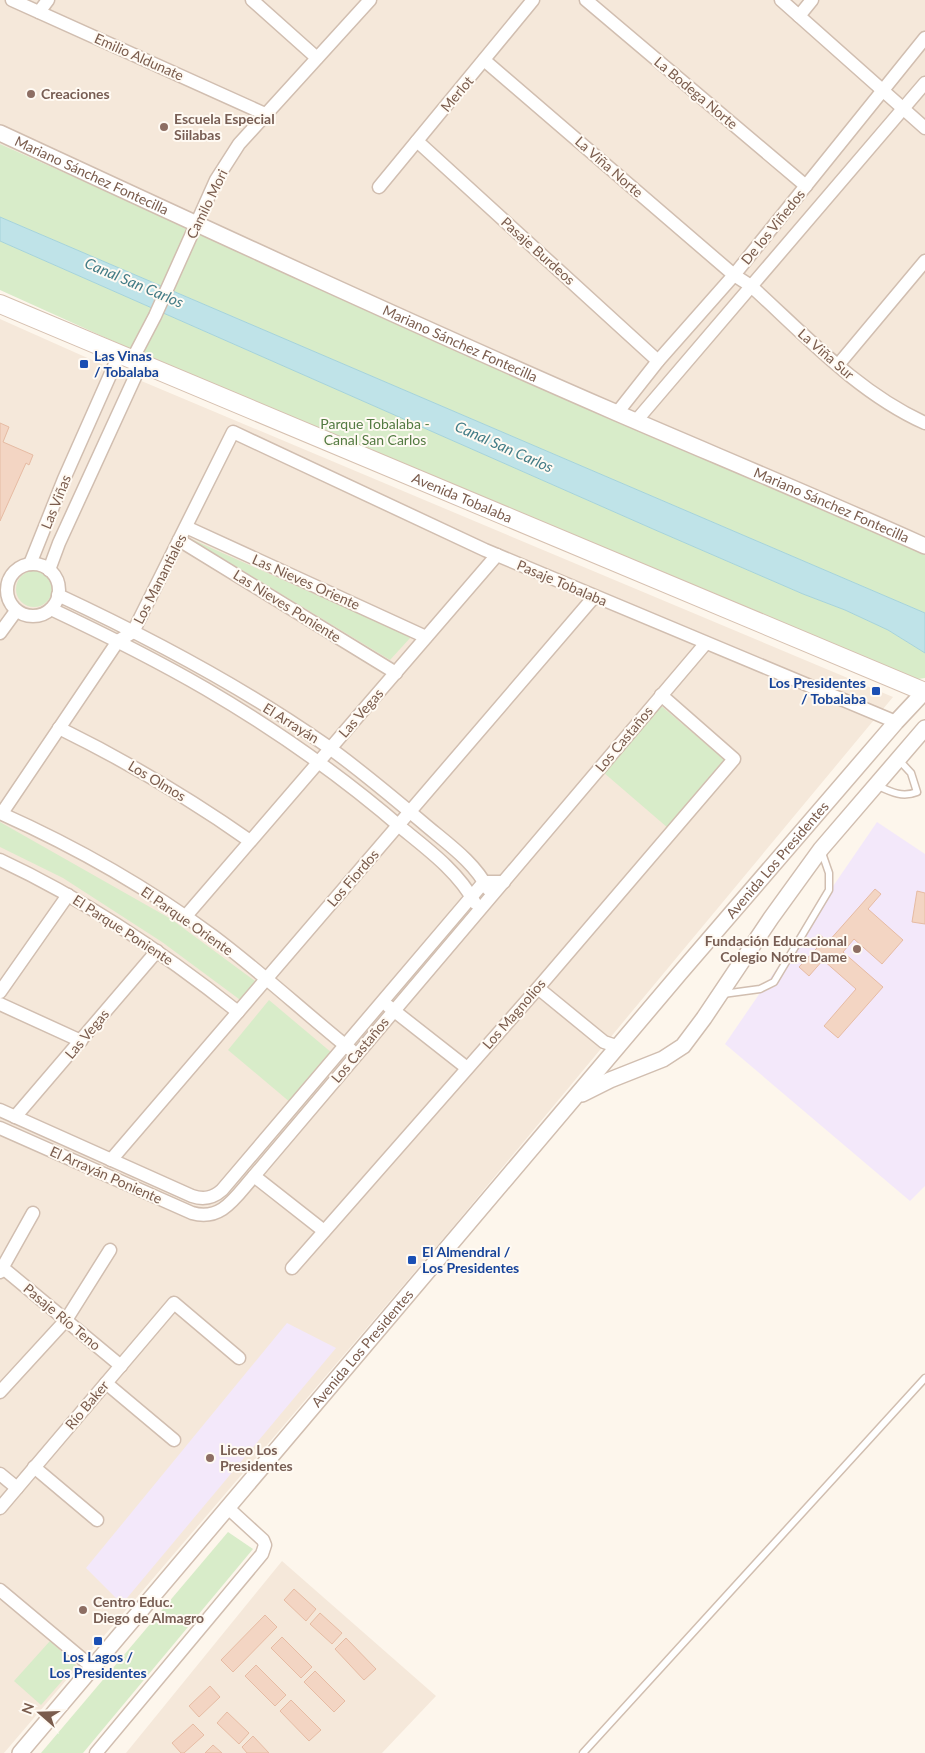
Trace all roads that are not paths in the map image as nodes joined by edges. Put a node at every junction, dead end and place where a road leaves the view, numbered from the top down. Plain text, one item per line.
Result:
1 (12, 0) edge
2 (48, 0) edge
3 (252, 0) edge
4 (370, 0) edge
5 (533, 0) edge
6 (586, 0) edge
7 (781, 0) edge
8 (812, 0) edge
9 (39, 12) junction
10 (799, 16) junction
11 (925, 38) edge
12 (317, 58) junction
13 (484, 60) junction
14 (925, 83) edge
15 (882, 90) junction
16 (903, 108) junction
17 (265, 114) junction
18 (925, 128) edge
19 (0, 133) edge
20 (417, 141) junction
21 (379, 186) dead end
22 (806, 186) junction
23 (196, 223) junction
24 (924, 266) edge
25 (734, 275) junction
26 (751, 286) junction
27 (0, 304) edge
28 (131, 360) junction
29 (658, 361) junction
30 (838, 365) junction
31 (617, 413) junction
32 (636, 421) junction
33 (925, 423) edge
34 (233, 432) joint
35 (83, 440) junction
36 (101, 449) junction
37 (186, 528) junction
38 (179, 540) junction
39 (925, 546) edge
40 (497, 555) junction
41 (30, 564) junction
42 (49, 570) junction
43 (4, 578) edge
44 (3, 593) edge
45 (58, 595) junction
46 (594, 597) junction
47 (52, 609) junction
48 (16, 611) junction
49 (133, 632) junction
50 (0, 634) edge
51 (426, 637) junction
52 (118, 641) junction
53 (706, 643) junction
54 (396, 673) junction
55 (925, 692) edge
56 (661, 695) junction
57 (896, 722) junction
58 (59, 728) junction
59 (925, 728) edge
60 (330, 749) junction
61 (871, 752) junction
62 (898, 758) junction
63 (318, 762) junction
64 (880, 779) junction
65 (839, 788) junction
66 (858, 805) junction
67 (410, 812) junction
68 (1, 813) edge
69 (398, 825) junction
70 (250, 841) junction
71 (821, 849) junction
72 (0, 860) edge
73 (484, 882) junction
74 (504, 882) junction
75 (68, 895) junction
76 (471, 896) junction
77 (492, 896) junction
78 (479, 911) junction
79 (185, 917) junction
80 (158, 951) junction
81 (266, 979) junction
82 (538, 988) junction
83 (0, 992) edge
84 (719, 995) junction
85 (382, 1001) junction
86 (0, 1004) edge
87 (394, 1011) junction
88 (238, 1012) junction
89 (81, 1041) junction
90 (345, 1046) junction
91 (619, 1046) junction
92 (356, 1055) junction
93 (467, 1068) junction
94 (638, 1070) junction
95 (574, 1098) junction
96 (0, 1110) edge
97 (16, 1117) junction
98 (0, 1128) edge
99 (111, 1160) junction
100 (254, 1176) junction
101 (208, 1198) joint
102 (33, 1213) dead end
103 (213, 1214) joint
104 (324, 1231) junction
105 (110, 1250) dead end
106 (292, 1268) dead end
107 (2, 1270) edge
108 (66, 1320) junction
109 (240, 1358) dead end
110 (120, 1366) junction
111 (925, 1378) edge
112 (106, 1383) junction
113 (0, 1392) edge
114 (174, 1440) dead end
115 (34, 1468) junction
116 (0, 1474) edge
117 (17, 1488) junction
118 (0, 1508) edge
119 (228, 1508) junction
120 (97, 1520) dead end
121 (0, 1590) edge
122 (92, 1667) junction
123 (20, 1753) edge
124 (96, 1753) edge
125 (583, 1753) edge

1 - 9 street, Emilio Aldunate
2 - 9 street
3 - 12 street
4 - 12 street, Camilo Mori
5 - 13 street, Merlot
6 - 22 street, La Bodega Norte
7 - 10 street
8 - 10 street
9 - 17 street, Emilio Aldunate
10 - 15 street
11 - 15 street, De los Viñedos
12 - 17 street, Camilo Mori
13 - 20 street, Merlot
13 - 25 street, La Viña Norte
14 - 16 street, De los Viñedos
15 - 16 street
15 - 22 street, De los Viñedos
16 - 18 street
16 - 26 street, De los Viñedos
17 - 23 street, Camilo Mori
19 - 23 street, Mariano Sánchez Fontecilla
20 - 21 street, Merlot
20 - 29 street, Pasaje Burdeos
22 - 25 street, De los Viñedos
23 - 28 street, Camilo Mori
23 - 31 street, Mariano Sánchez Fontecilla
24 - 30 street
25 - 26 street, La Viña Sur
25 - 29 street, De los Viñedos
26 - 30 street, La Viña Sur
26 - 32 street, De los Viñedos
27 - 28 main road, Avenida Tobalaba
28 - 35 street, Las Viñas
28 - 36 street, Las Viñas
28 - 55 main road, Avenida Tobalaba
29 - 31 street, De los Viñedos
30 - 33 street, La Viña Sur
31 - 32 street, Mariano Sánchez Fontecilla
32 - 39 street, Mariano Sánchez Fontecilla
34 - 37 street, Los Manantiales
34 - 40 street, Pasaje Tobalaba
35 - 36 street
35 - 41 street, Las Viñas
36 - 42 street, Las Viñas
37 - 38 street, Los Manantiales
37 - 51 street, Las Nieves Oriente
38 - 49 street, Los Manantiales
38 - 54 street, Las Nieves Poniente
40 - 46 street, Pasaje Tobalaba
40 - 51 street, Las Vegas
41 - 42 street
41 - 43 street
42 - 45 street
43 - 44 street
44 - 48 street
45 - 47 street
45 - 49 street, El Arrayán
46 - 53 street, Pasaje Tobalaba
46 - 67 street, Los Fiordos
47 - 48 street
47 - 52 street, El Arrayán
48 - 50 street
49 - 52 street, Los Manantiales
49 - 60 street, El Arrayán
51 - 54 street, Las Vegas
52 - 58 street, Los Manantiales
52 - 63 street, El Arrayán
53 - 56 street, Los Castaños
53 - 57 street, Pasaje Tobalaba
54 - 60 street, Las Vegas
55 - 57 street, Avenida Los Presidentes
56 - 74 street, Los Castaños
56 - 82 street, Los Magnolios
57 - 61 street, Avenida Los Presidentes
58 - 68 street, Los Manantiales
58 - 70 street, Los Olmos
59 - 62 street, Avenida Los Presidentes
60 - 63 street, Las Vegas
60 - 67 street, El Arrayán
61 - 64 street
61 - 65 street, Avenida Los Presidentes
62 - 64 street, Avenida Los Presidentes
62 - 64 lane
63 - 69 street, El Arrayán
63 - 70 street, Las Vegas
64 - 66 street, Avenida Los Presidentes
65 - 66 street
65 - 91 street, Avenida Los Presidentes
66 - 71 street, Avenida Los Presidentes
67 - 69 street, Los Fiordos
67 - 73 street, El Arrayán
68 - 79 street, El Parque Oriente
69 - 76 street, El Arrayán
69 - 81 street, Los Fiordos
70 - 79 street, Las Vegas
71 - 84 street, Avenida Los Presidentes
71 - 84 lane
72 - 75 street, El Parque Poniente
73 - 74 street
73 - 76 street, Los Castaños
73 - 77 street, El Arrayán
74 - 77 street, Los Castaños
75 - 80 street, El Parque Poniente
75 - 83 street
76 - 78 street, El Arrayán
76 - 85 street, Los Castaños
77 - 78 street, Los Castaños
78 - 87 street, Los Castaños
79 - 81 street, El Parque Oriente
80 - 88 street, El Parque Poniente
80 - 89 street, Las Vegas
81 - 88 street, Los Fiordos
81 - 90 street, El Parque Oriente
82 - 91 street
82 - 93 street, Los Magnolios
84 - 94 street, Avenida Los Presidentes
85 - 87 street
85 - 90 street, Los Castaños
86 - 89 street
87 - 92 street, Los Castaños
87 - 93 street
88 - 99 street, Los Fiordos
89 - 97 street, Las Vegas
90 - 92 street, El Parque Oriente
90 - 101 street, Los Castaños
91 - 94 street
91 - 95 street, Avenida Los Presidentes
92 - 100 street, Los Castaños
93 - 104 street, Los Magnolios
94 - 95 street, Avenida Los Presidentes
95 - 119 street, Avenida Los Presidentes
96 - 97 street, El Arrayán Poniente
97 - 99 street, El Arrayán Poniente
98 - 103 street, El Arrayán Poniente
99 - 101 street, El Arrayán Poniente
100 - 103 street, Los Castaños
100 - 104 street
102 - 107 street
104 - 106 street, Los Magnolios
105 - 108 street
107 - 108 street, Pasaje Río Teno
108 - 110 street, Pasaje Río Teno
108 - 113 street
109 - 110 street, Río Baker
110 - 112 street, Río Baker
111 - 125 lane
112 - 114 street
112 - 115 street, Río Baker
115 - 117 street, Río Baker
115 - 120 street
116 - 117 street
117 - 118 street, Río Baker
119 - 122 street, Avenida Los Presidentes
119 - 124 street
121 - 122 street
122 - 123 street, Avenida Los Presidentes

